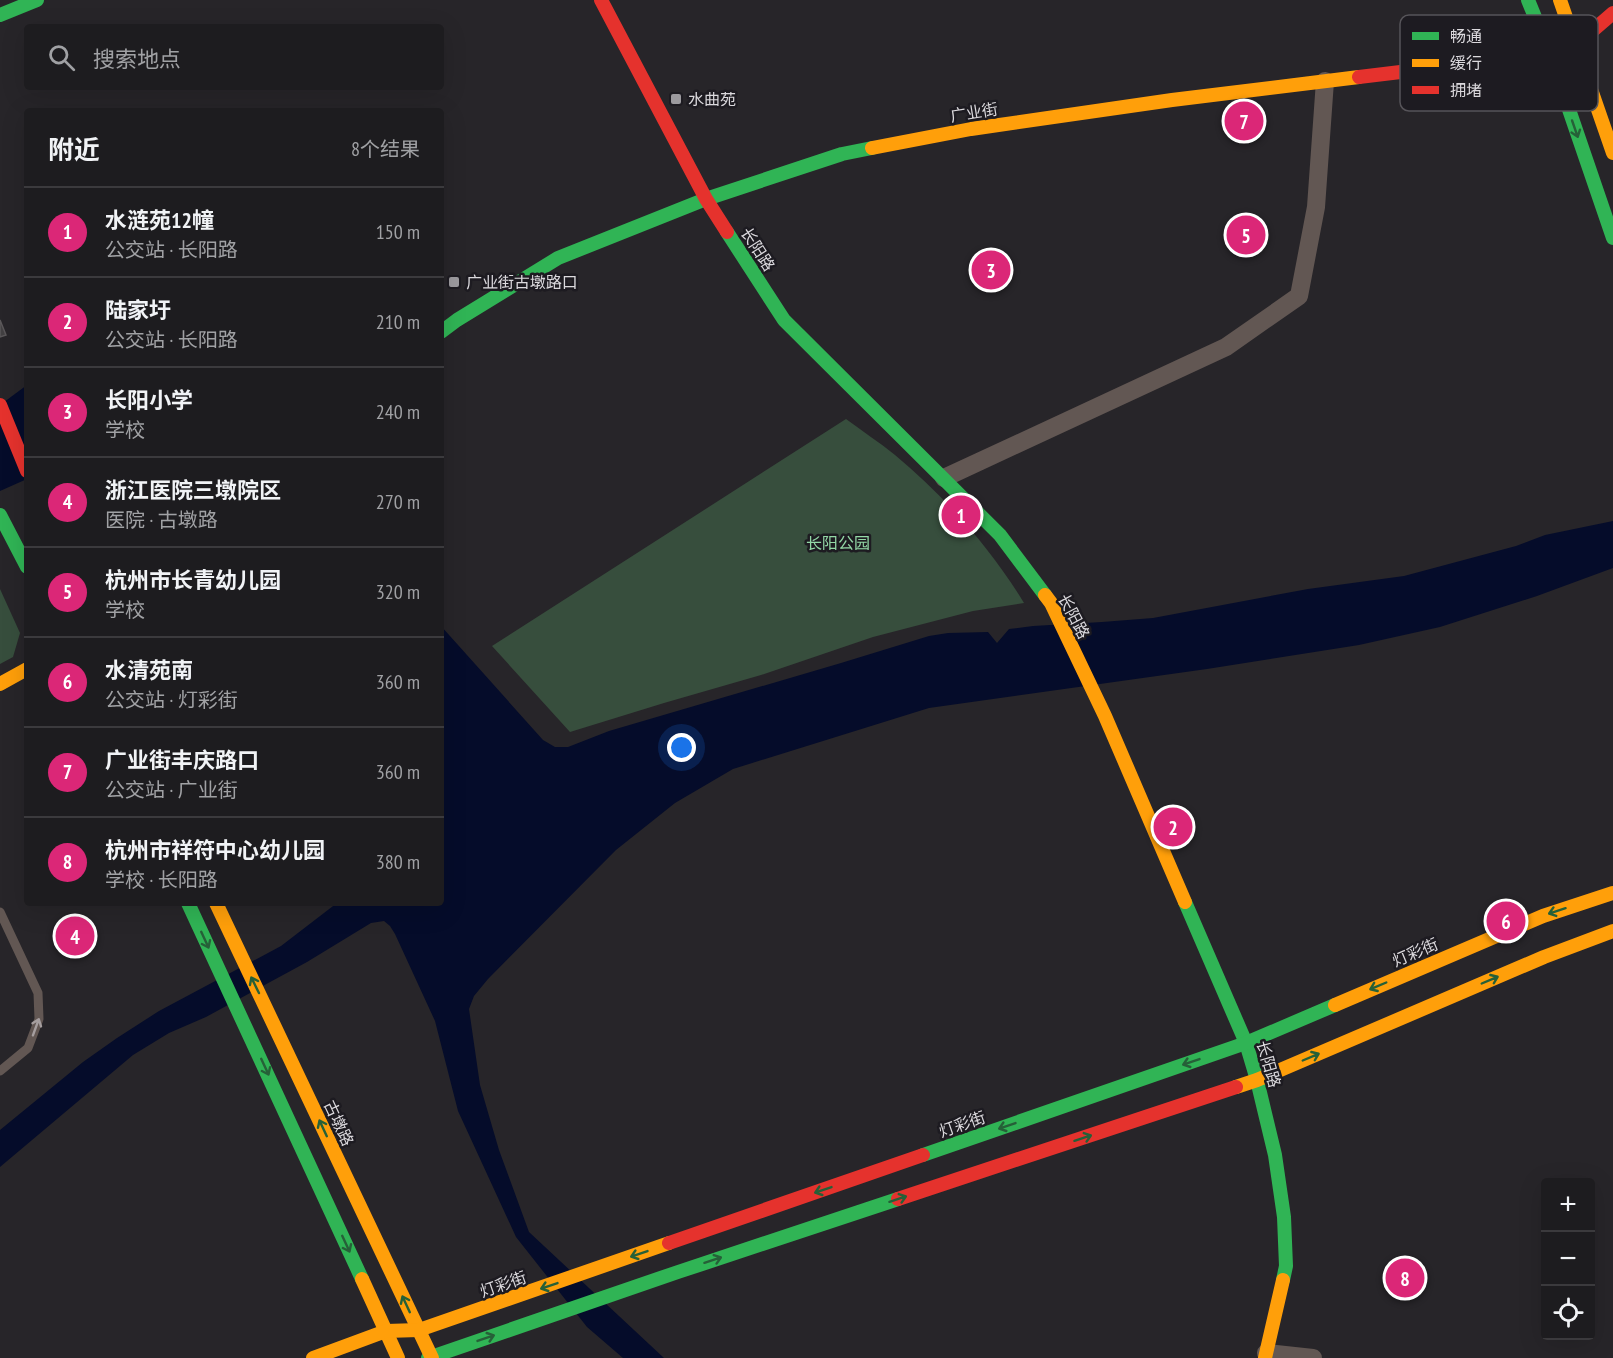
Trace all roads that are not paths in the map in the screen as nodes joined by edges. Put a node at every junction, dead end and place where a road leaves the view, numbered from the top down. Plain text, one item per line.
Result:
1 (37, 0) edge
2 (601, 0) edge
3 (1528, 0) edge
4 (1575, 0) edge
5 (1561, 5) edge
6 (1613, 13) edge
7 (0, 15) edge
8 (1534, 15) edge
9 (1598, 26) edge
10 (1400, 72) edge
11 (1325, 81) junction
12 (1598, 109) edge
13 (1570, 111) edge
14 (1613, 153) edge
15 (706, 199) junction
16 (1613, 238) edge
17 (444, 330) edge
18 (0, 405) edge
19 (24, 464) edge
20 (944, 478) junction
21 (0, 515) edge
22 (24, 561) edge
23 (24, 671) edge
24 (0, 684) edge
25 (1613, 893) edge
26 (189, 906) edge
27 (217, 906) edge
28 (0, 912) edge
29 (1613, 931) edge
30 (1246, 1043) junction
31 (0, 1071) edge
32 (1257, 1080) junction
33 (419, 1330) junction
34 (386, 1331) junction
35 (1265, 1355) edge
36 (313, 1358) edge
37 (398, 1358) edge
38 (430, 1358) edge
39 (1313, 1358) edge

1 - 7 main road
2 - 15 main road, 长阳路
3 - 8 main road
4 - 5 main road
6 - 9 main road, 广业街
10 - 11 main road, 广业街
11 - 15 main road, 广业街
11 - 20 street
12 - 14 main road
13 -> 16 main road
15 - 17 main road, 广业街
15 - 20 main road, 长阳路
18 - 19 main road
20 - 30 main road, 长阳路
21 - 22 main road
23 - 24 main road
25 -> 30 main road, 灯彩街
26 -> 34 main road
33 -> 27 main road, 古墩路
31 -> 28 lane
32 -> 29 main road
30 - 32 main road, 长阳路
30 -> 33 main road, 灯彩街
32 - 35 main road, 长阳路
38 -> 32 main road
33 - 34 main road, 灯彩街
33 - 38 main road, 古墩路
34 - 36 main road, 灯彩街
34 - 37 main road
35 - 39 street

